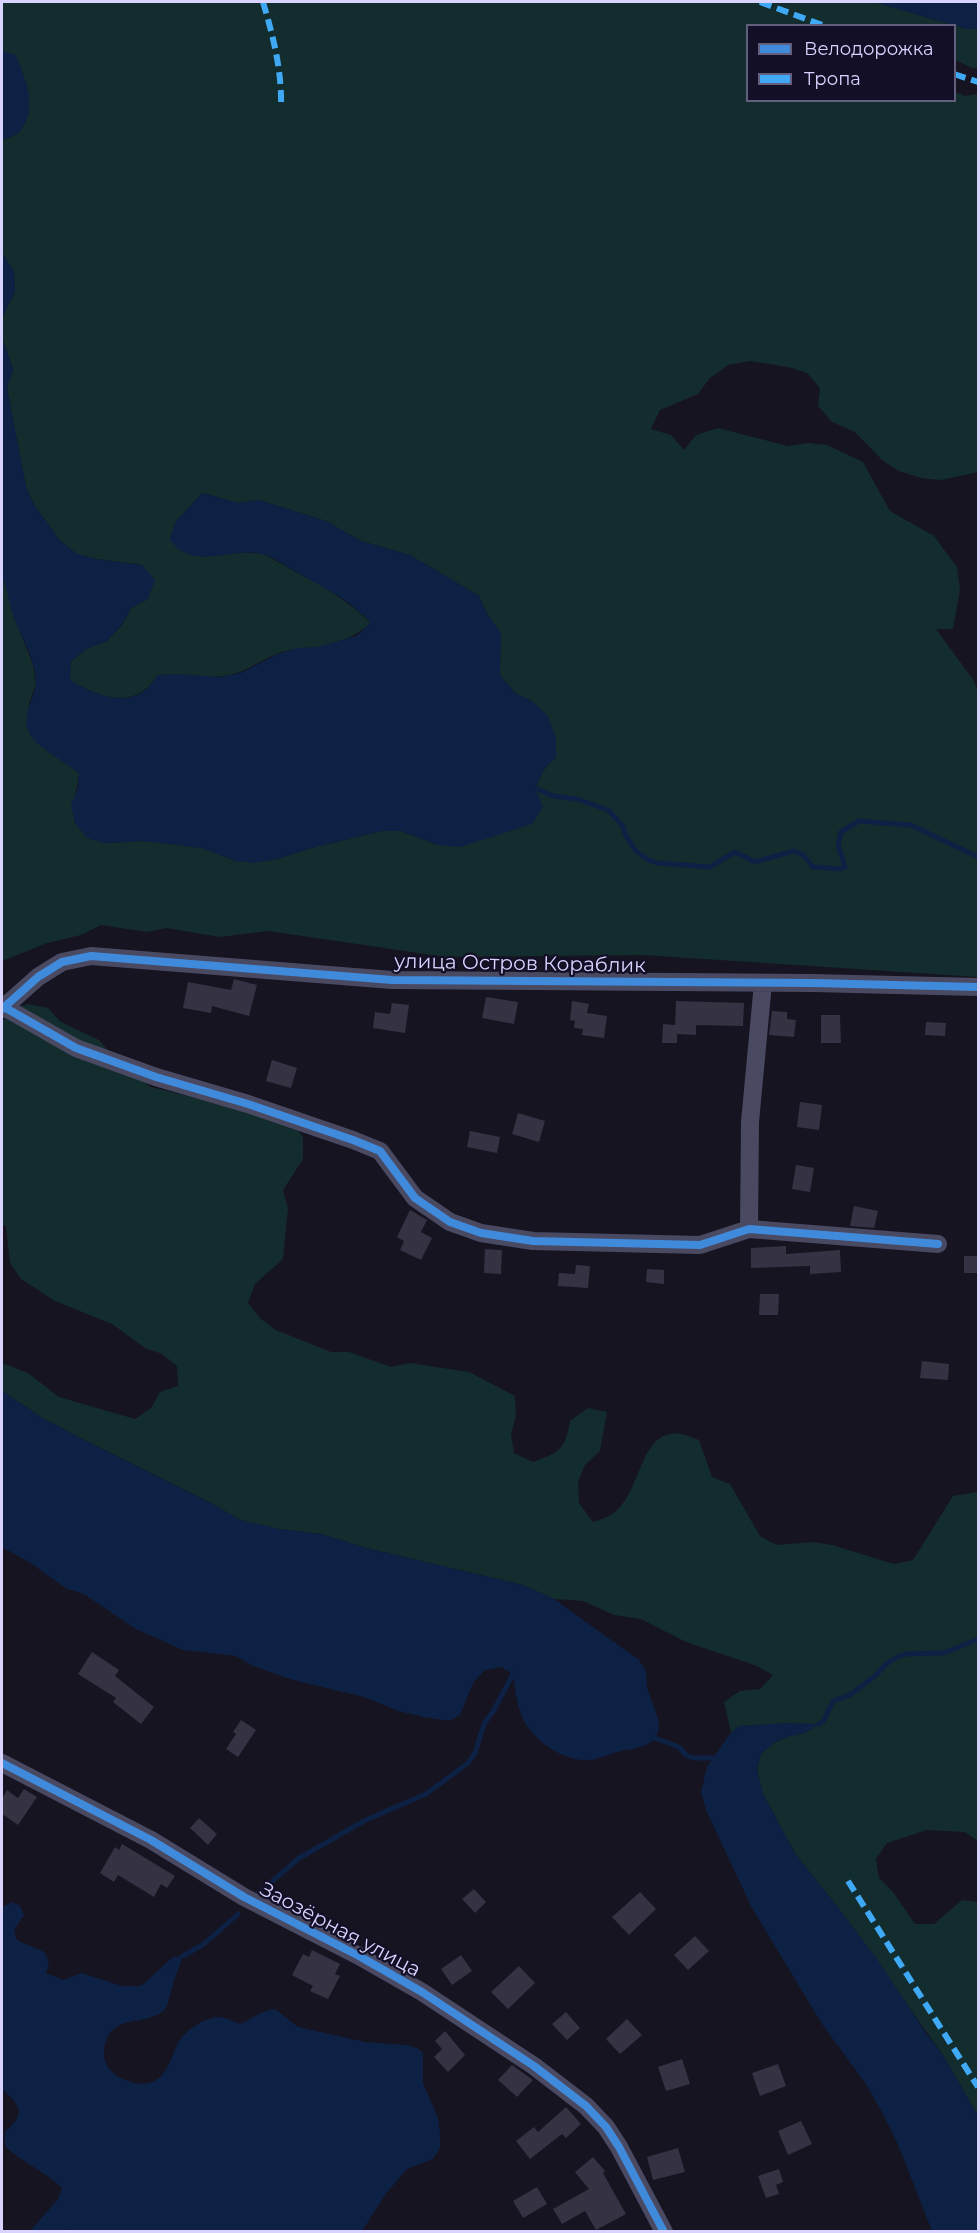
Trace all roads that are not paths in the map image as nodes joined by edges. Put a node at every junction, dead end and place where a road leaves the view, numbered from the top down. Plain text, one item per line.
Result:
1 (763, 983) junction
2 (978, 987) edge
3 (3, 1008) edge
4 (749, 1229) junction
5 (938, 1244) dead end
6 (2, 1763) edge
7 (664, 2232) edge

1 - 2 street, улица Остров Кораблик
1 - 3 street, улица Остров Кораблик
1 - 4 street
3 - 4 street
4 - 5 street
6 - 7 street, Заозёрная улица

